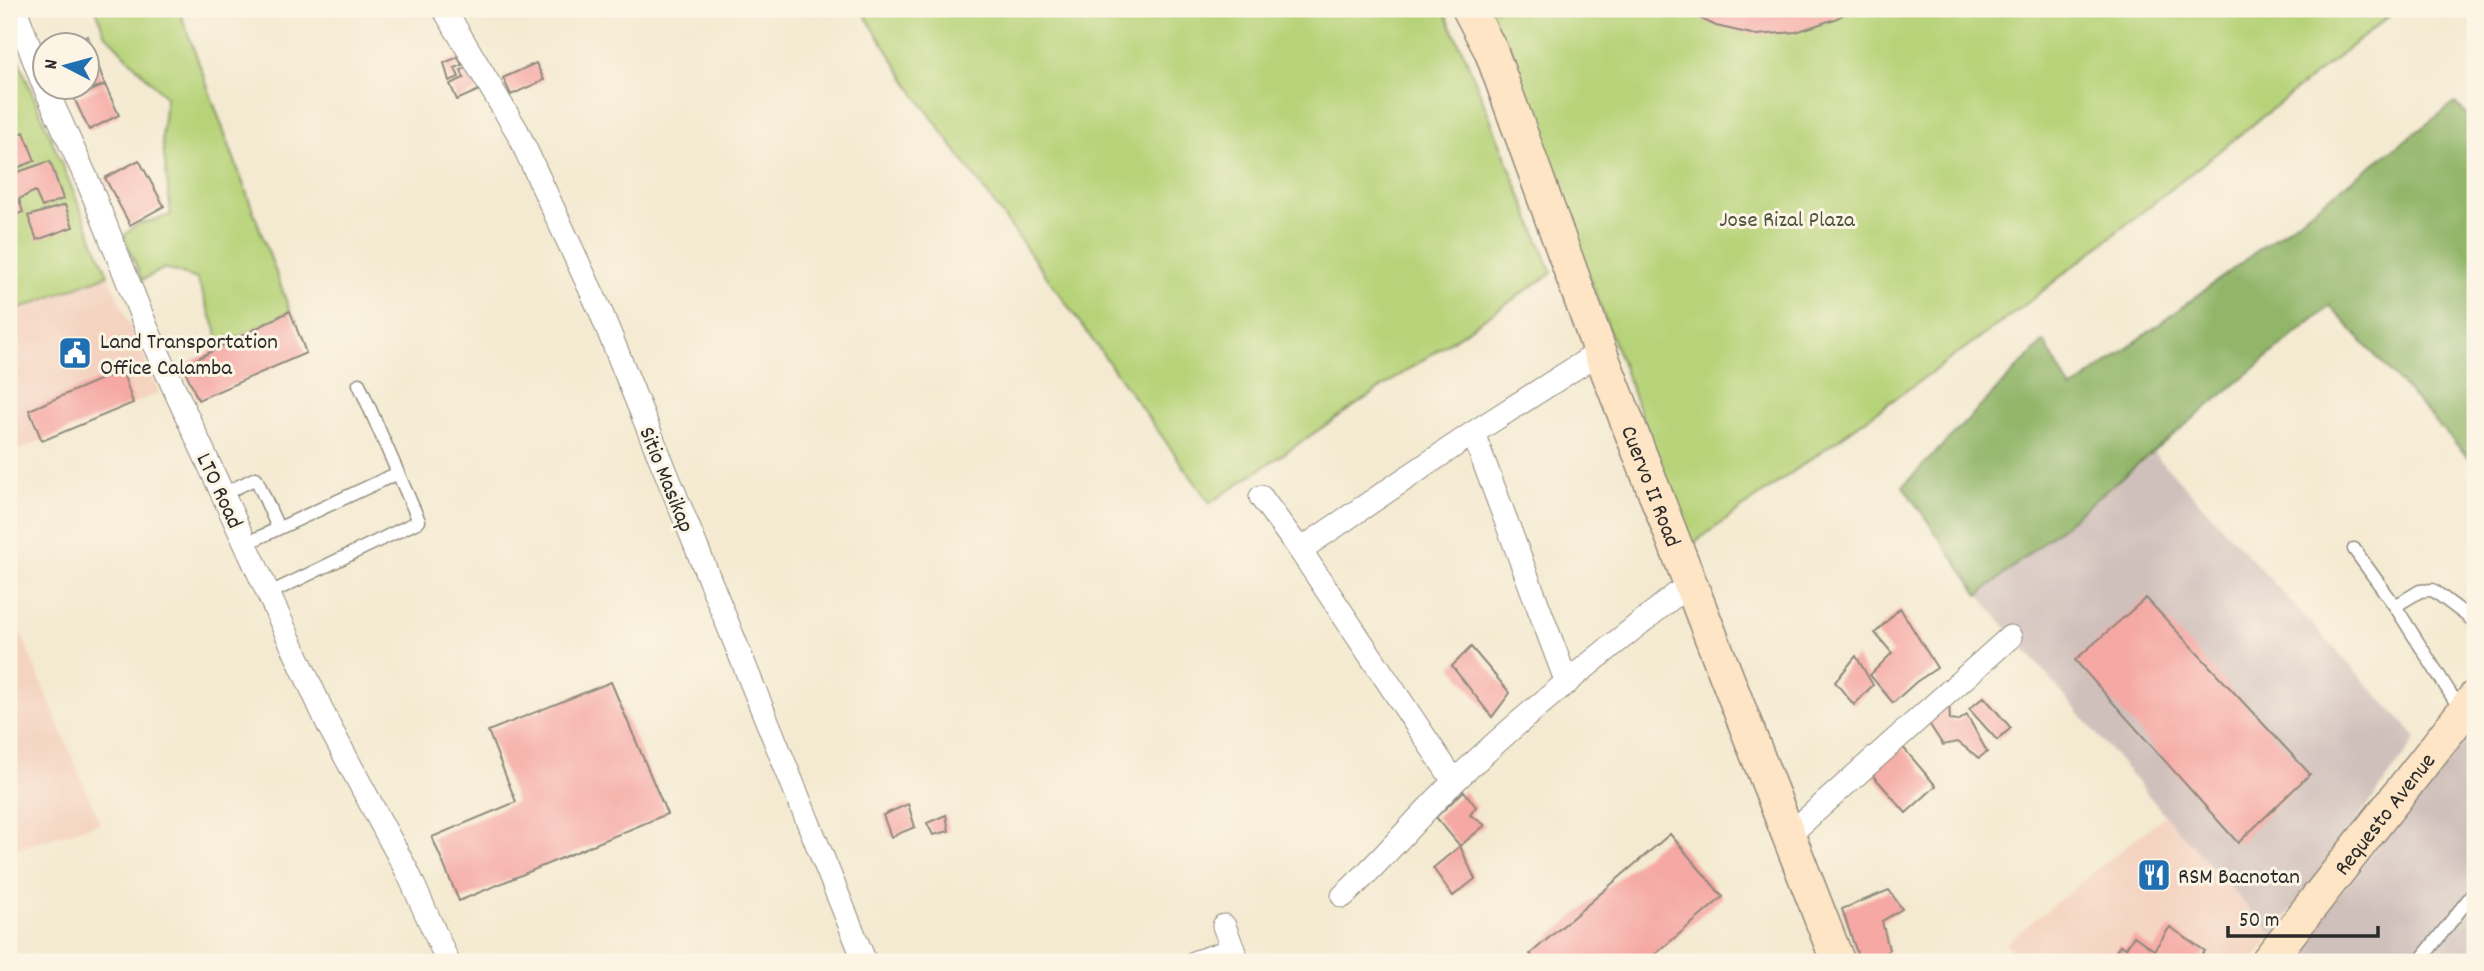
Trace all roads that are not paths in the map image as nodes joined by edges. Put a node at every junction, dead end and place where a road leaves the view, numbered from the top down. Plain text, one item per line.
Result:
1 (15, 9) edge
2 (444, 9) edge
3 (1469, 9) edge
4 (1600, 352) junction
5 (359, 384) dead end
6 (1473, 433) junction
7 (398, 473) junction
8 (223, 494) junction
9 (1261, 497) dead end
10 (278, 528) junction
11 (245, 544) junction
12 (2354, 549) dead end
13 (1300, 550) junction
14 (1689, 584) junction
15 (268, 594) junction
16 (2395, 606) junction
17 (2475, 622) edge
18 (2010, 637) dead end
19 (1567, 683) junction
20 (2469, 706) edge
21 (1454, 781) junction
22 (1790, 834) junction
23 (2475, 891) edge
24 (1343, 896) dead end
25 (1224, 926) dead end
26 (1235, 956) edge
27 (448, 962) edge
28 (866, 962) edge
29 (1196, 962) edge
30 (1838, 962) edge
31 (2267, 962) edge
32 (2419, 962) edge

1 - 8 street, LTO Road
2 - 28 street, Sitio Masikap
3 - 4 street, Cuervo II Road
4 - 6 street
4 - 14 street, Cuervo II Road
5 - 7 lane
6 - 13 street
6 - 19 street
7 - 10 lane
7 - 15 lane
8 - 10 lane
8 - 11 street, LTO Road
9 - 13 street
10 - 11 lane
11 - 15 street, LTO Road
12 - 16 lane
13 - 21 street
14 - 19 street
14 - 22 street, Cuervo II Road
15 - 27 street, LTO Road
16 - 17 lane
16 - 20 lane
18 - 22 street
19 - 21 street
20 - 31 street, Requesto Avenue
21 - 24 street
22 - 30 street, Cuervo II Road
23 - 32 lane
25 - 26 street
26 - 29 street

